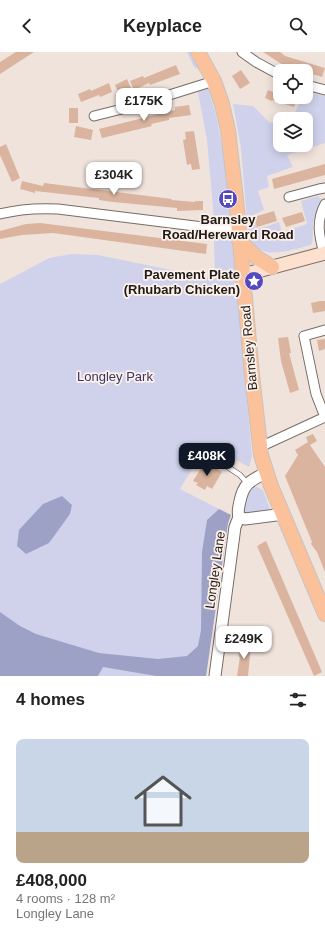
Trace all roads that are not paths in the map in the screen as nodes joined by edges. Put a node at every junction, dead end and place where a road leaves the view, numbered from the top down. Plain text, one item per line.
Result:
1 (198, 52) edge
2 (242, 52) edge
3 (273, 71) edge
4 (214, 81) junction
5 (313, 87) edge
6 (325, 90) edge
7 (94, 116) dead end
8 (325, 188) edge
9 (289, 198) dead end
10 (325, 204) edge
11 (1, 212) edge
12 (239, 235) junction
13 (324, 253) edge
14 (272, 266) junction
15 (242, 274) junction
16 (325, 330) edge
17 (325, 417) edge
18 (260, 447) junction
19 (217, 460) dead end
20 (267, 472) junction
21 (247, 484) junction
22 (284, 514) junction
23 (239, 517) junction
24 (324, 608) edge
25 (215, 676) edge

1 - 4 main road, Barnsley Road
2 - 3 street
4 - 7 street
4 - 12 main road, Barnsley Road
5 - 6 street
8 - 9 street
10 - 13 street
11 - 12 street
12 - 14 main road
12 - 15 main road, Barnsley Road
13 - 14 main road
14 - 15 main road
15 - 18 main road, Barnsley Road
16 - 17 street
17 - 18 street
18 - 20 main road, Barnsley Road
19 - 21 lane
20 - 21 street
20 - 22 main road, Barnsley Road
21 - 23 street, Longley Lane
22 - 23 street, Longley Lane
22 - 24 main road, Barnsley Road
23 - 25 street, Longley Lane

